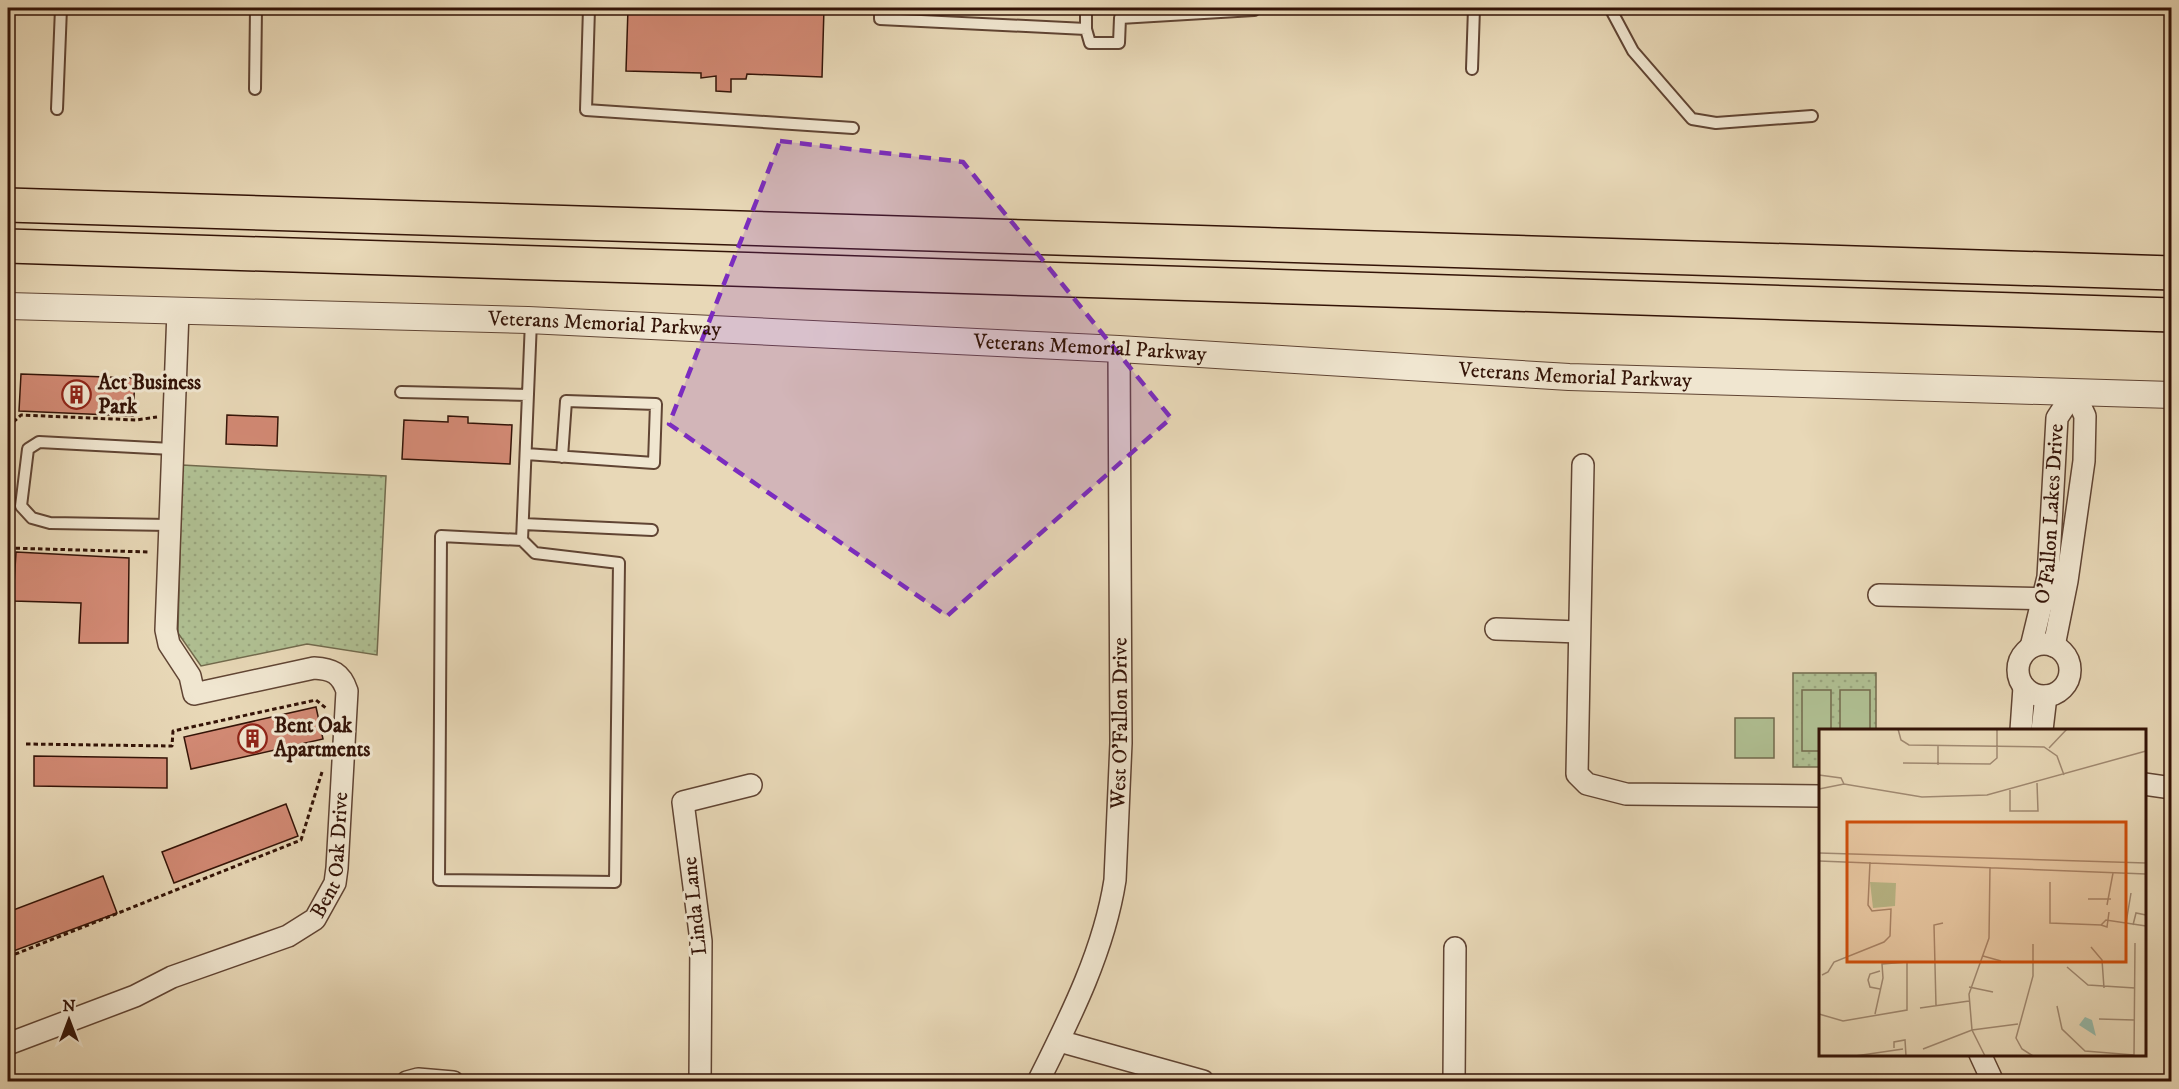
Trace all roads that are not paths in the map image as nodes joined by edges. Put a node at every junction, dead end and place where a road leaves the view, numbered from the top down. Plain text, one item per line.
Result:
1 (61, 8) edge
2 (256, 8) edge
3 (589, 8) edge
4 (880, 8) edge
5 (1086, 8) edge
6 (1255, 8) edge
7 (1474, 8) edge
8 (1610, 8) edge
9 (1086, 29) junction
10 (1472, 69) dead end
11 (255, 89) dead end
12 (57, 109) dead end
13 (1812, 116) dead end
14 (852, 128) dead end
15 (8, 205) edge
16 (8, 246) edge
17 (2172, 273) edge
18 (8, 306) edge
19 (178, 311) junction
20 (2172, 315) edge
21 (531, 321) junction
22 (1119, 349) junction
23 (401, 392) dead end
24 (2074, 392) junction
25 (528, 395) junction
26 (2172, 395) edge
27 (172, 449) junction
28 (526, 454) junction
29 (562, 457) junction
30 (1583, 465) dead end
31 (523, 524) junction
32 (169, 525) junction
33 (652, 530) dead end
34 (522, 540) junction
35 (1879, 595) dead end
36 (2053, 599) junction
37 (1496, 629) dead end
38 (1579, 632) junction
39 (2054, 646) junction
40 (2031, 647) junction
41 (2024, 687) junction
42 (2046, 696) junction
43 (2021, 729) edge
44 (2042, 729) edge
45 (2146, 784) edge
46 (751, 785) dead end
47 (2172, 788) edge
48 (1819, 796) edge
49 (1455, 948) dead end
50 (1059, 1041) junction
51 (8, 1044) edge
52 (1981, 1056) edge
53 (1203, 1081) edge
54 (406, 1082) edge
55 (453, 1082) edge
56 (700, 1082) edge
57 (1038, 1082) edge
58 (1454, 1082) edge
59 (1993, 1082) edge

1 - 12 lane
2 - 11 lane
3 - 14 lane
4 - 9 lane
5 - 9 lane
6 - 9 lane
7 - 10 lane
8 - 13 lane
15 - 17 highway
16 - 20 highway
18 - 19 street, Veterans Memorial Parkway
19 - 21 street, Veterans Memorial Parkway
19 - 27 street, Bent Oak Drive
21 - 22 street, Veterans Memorial Parkway
21 - 25 lane
22 - 24 street, Veterans Memorial Parkway
22 - 50 street, West O'Fallon Drive
23 - 25 lane
24 - 26 street, Veterans Memorial Parkway
24 - 36 street, O'Fallon Lakes Drive
25 - 28 lane
27 - 32 street, Bent Oak Drive
27 - 32 lane
28 - 29 lane
28 - 31 lane
29 - 29 lane
30 - 38 street
31 - 33 lane
31 - 34 lane
32 - 51 street, Bent Oak Drive
34 - 34 lane
35 - 36 street
36 - 39 street, O'Fallon Lakes Drive
36 - 40 street, O'Fallon Lakes Drive
37 - 38 street
38 - 48 street
39 - 40 street
39 - 42 street
40 - 41 street, O'Fallon Lakes Drive
41 - 42 street
41 - 43 street, O'Fallon Lakes Drive
42 - 44 street
45 - 47 street
46 - 56 street, Linda Lane
49 - 58 street
50 - 53 street
50 - 57 street, West O'Fallon Drive
52 - 59 street
54 - 55 street

